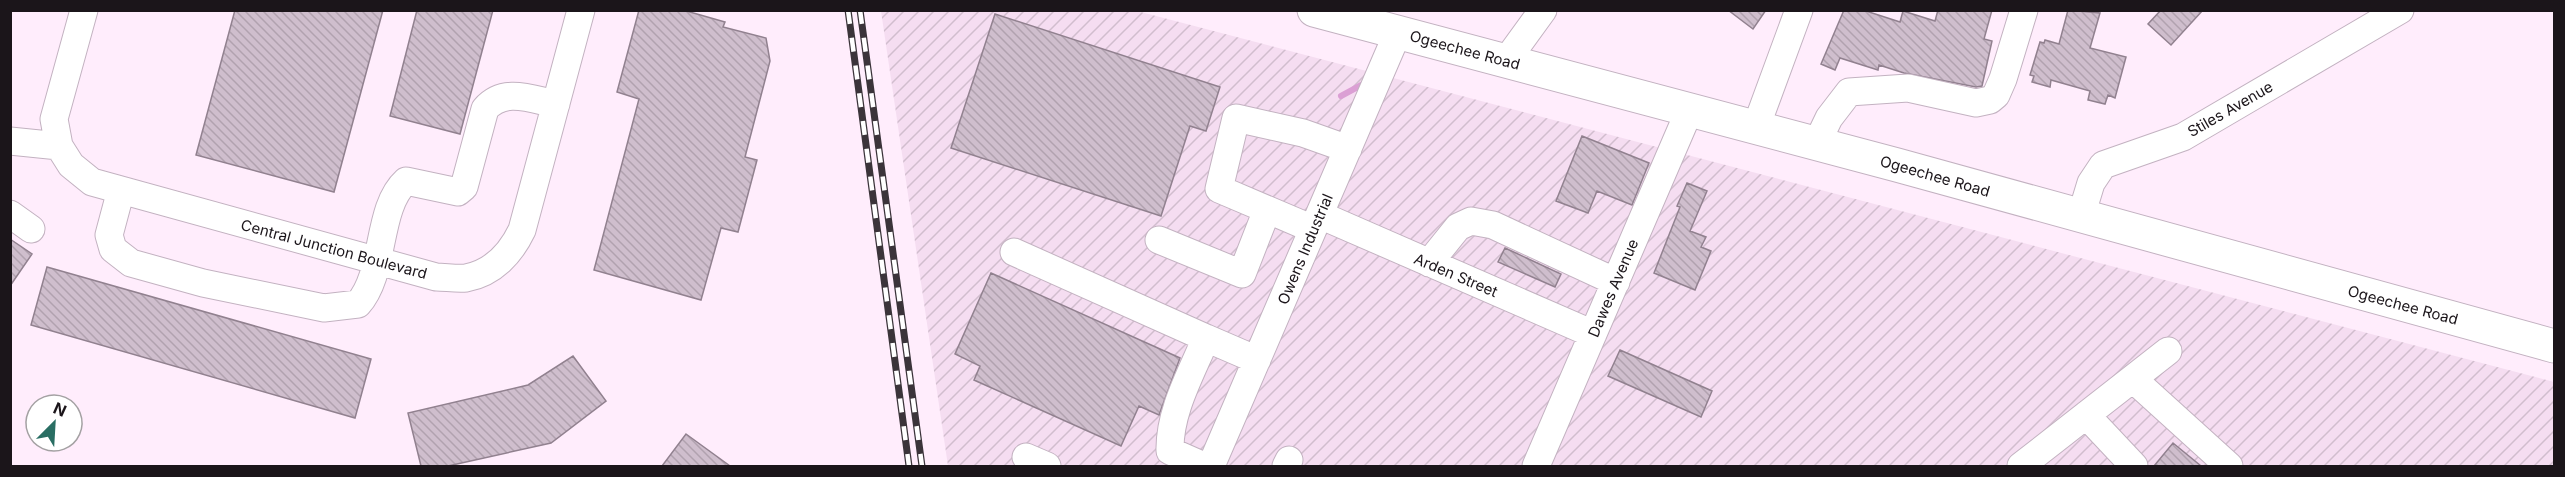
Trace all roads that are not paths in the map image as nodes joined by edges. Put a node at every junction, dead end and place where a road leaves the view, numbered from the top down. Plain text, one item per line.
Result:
1 (84, 10) edge
2 (581, 10) edge
3 (1314, 10) edge
4 (1543, 10) edge
5 (1799, 10) edge
6 (2024, 10) edge
7 (2400, 10) edge
8 (1398, 32) junction
9 (1506, 61) junction
10 (556, 104) junction
11 (1690, 109) junction
12 (1756, 127) junction
13 (10, 141) edge
14 (1817, 143) junction
15 (59, 146) junction
16 (1348, 149) junction
17 (121, 190) junction
18 (1267, 210) junction
19 (2081, 216) junction
20 (1317, 222) junction
21 (1159, 240) dead end
22 (1014, 252) dead end
23 (377, 261) junction
24 (1429, 263) junction
25 (1616, 282) junction
26 (1593, 334) junction
27 (1206, 338) junction
28 (2554, 346) edge
29 (2168, 351) dead end
30 (1257, 360) junction
31 (2133, 379) junction
32 (2086, 415) junction
33 (1204, 466) edge
34 (1211, 466) edge
35 (1536, 466) edge
36 (2022, 466) edge
37 (2134, 466) edge
38 (2229, 466) edge

1 - 15 street, Central Junction Boulevard
2 - 10 street, Central Junction Boulevard
3 - 8 main road, Ogeechee Road
4 - 9 street
5 - 12 street
6 - 14 street
7 - 19 street, Stiles Avenue
8 - 9 main road, Ogeechee Road
8 - 16 street, Owens Industrial
9 - 11 main road, Ogeechee Road
10 - 23 street, Central Junction Boulevard
10 - 23 street
11 - 12 main road, Ogeechee Road
11 - 25 street, Dawes Avenue
12 - 14 main road, Ogeechee Road
13 - 15 street
14 - 19 main road, Ogeechee Road
15 - 17 street, Central Junction Boulevard
16 - 18 street, Arden Street
16 - 20 street, Owens Industrial
17 - 23 street, Central Junction Boulevard
17 - 23 street
18 - 20 street, Arden Street
18 - 21 street
19 - 28 main road, Ogeechee Road
20 - 24 street, Arden Street
20 - 30 street, Owens Industrial
22 - 27 street
24 - 25 street
24 - 26 street, Arden Street
25 - 26 street, Dawes Avenue
26 - 35 street, Dawes Avenue
27 - 30 street
27 - 33 street
29 - 31 street
30 - 34 street, Owens Industrial
31 - 32 street
31 - 38 street
32 - 36 street
32 - 37 street

